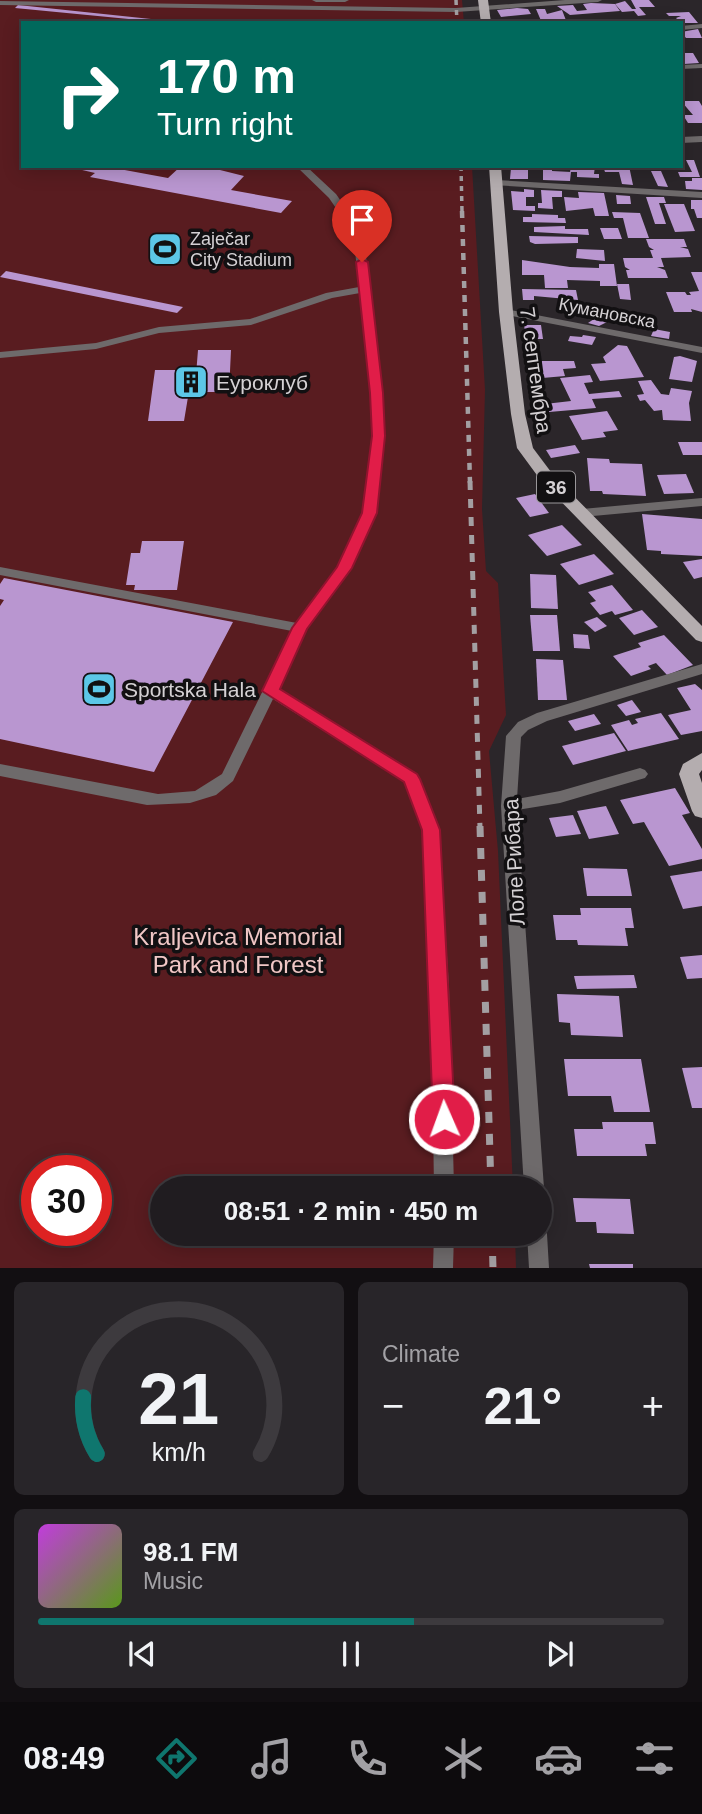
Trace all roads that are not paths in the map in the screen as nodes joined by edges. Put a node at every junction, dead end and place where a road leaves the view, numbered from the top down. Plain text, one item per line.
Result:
1 (224, 0) edge
2 (316, 0) edge
3 (345, 0) edge
4 (598, 0) edge
5 (0, 3) edge
6 (105, 3) edge
7 (484, 4) edge
8 (343, 10) junction
9 (219, 13) junction
10 (702, 26) edge
11 (683, 28) edge
12 (702, 66) edge
13 (683, 67) edge
14 (702, 139) edge
15 (683, 140) edge
16 (302, 168) edge
17 (495, 168) edge
18 (496, 183) junction
19 (702, 195) edge
20 (365, 289) junction
21 (506, 312) junction
22 (702, 350) edge
23 (0, 355) edge
24 (702, 502) edge
25 (582, 513) junction
26 (0, 572) edge
27 (300, 628) junction
28 (702, 636) edge
29 (702, 669) edge
30 (271, 691) junction
31 (696, 765) edge
32 (0, 770) edge
33 (640, 774) dead end
34 (509, 806) junction
35 (702, 811) edge
36 (444, 1176) edge
37 (533, 1176) edge
38 (444, 1246) edge
39 (538, 1246) edge
40 (443, 1268) edge
41 (540, 1268) edge

1 - 9 street
2 - 3 street
3 - 8 street
4 - 7 street
5 - 6 street
6 - 9 street
7 - 8 street
8 - 9 street
10 - 11 street
12 - 13 street
14 - 15 street
16 - 20 street
17 - 18 main road, 7. септембра / 36
18 - 19 street
18 - 21 main road, 7. септембра / 36
20 - 23 street
20 - 27 street
21 - 22 street, Кумановска
21 - 25 main road, 7. септембра / 36
24 - 25 street
25 - 28 main road, 7. септембра / 36
26 - 27 street
27 - 30 street
29 - 34 street, Лоле Рибара
30 - 32 street
30 - 36 street
31 - 35 main road
33 - 34 street
34 - 37 street, Лоле Рибара
38 - 40 street
39 - 41 street

